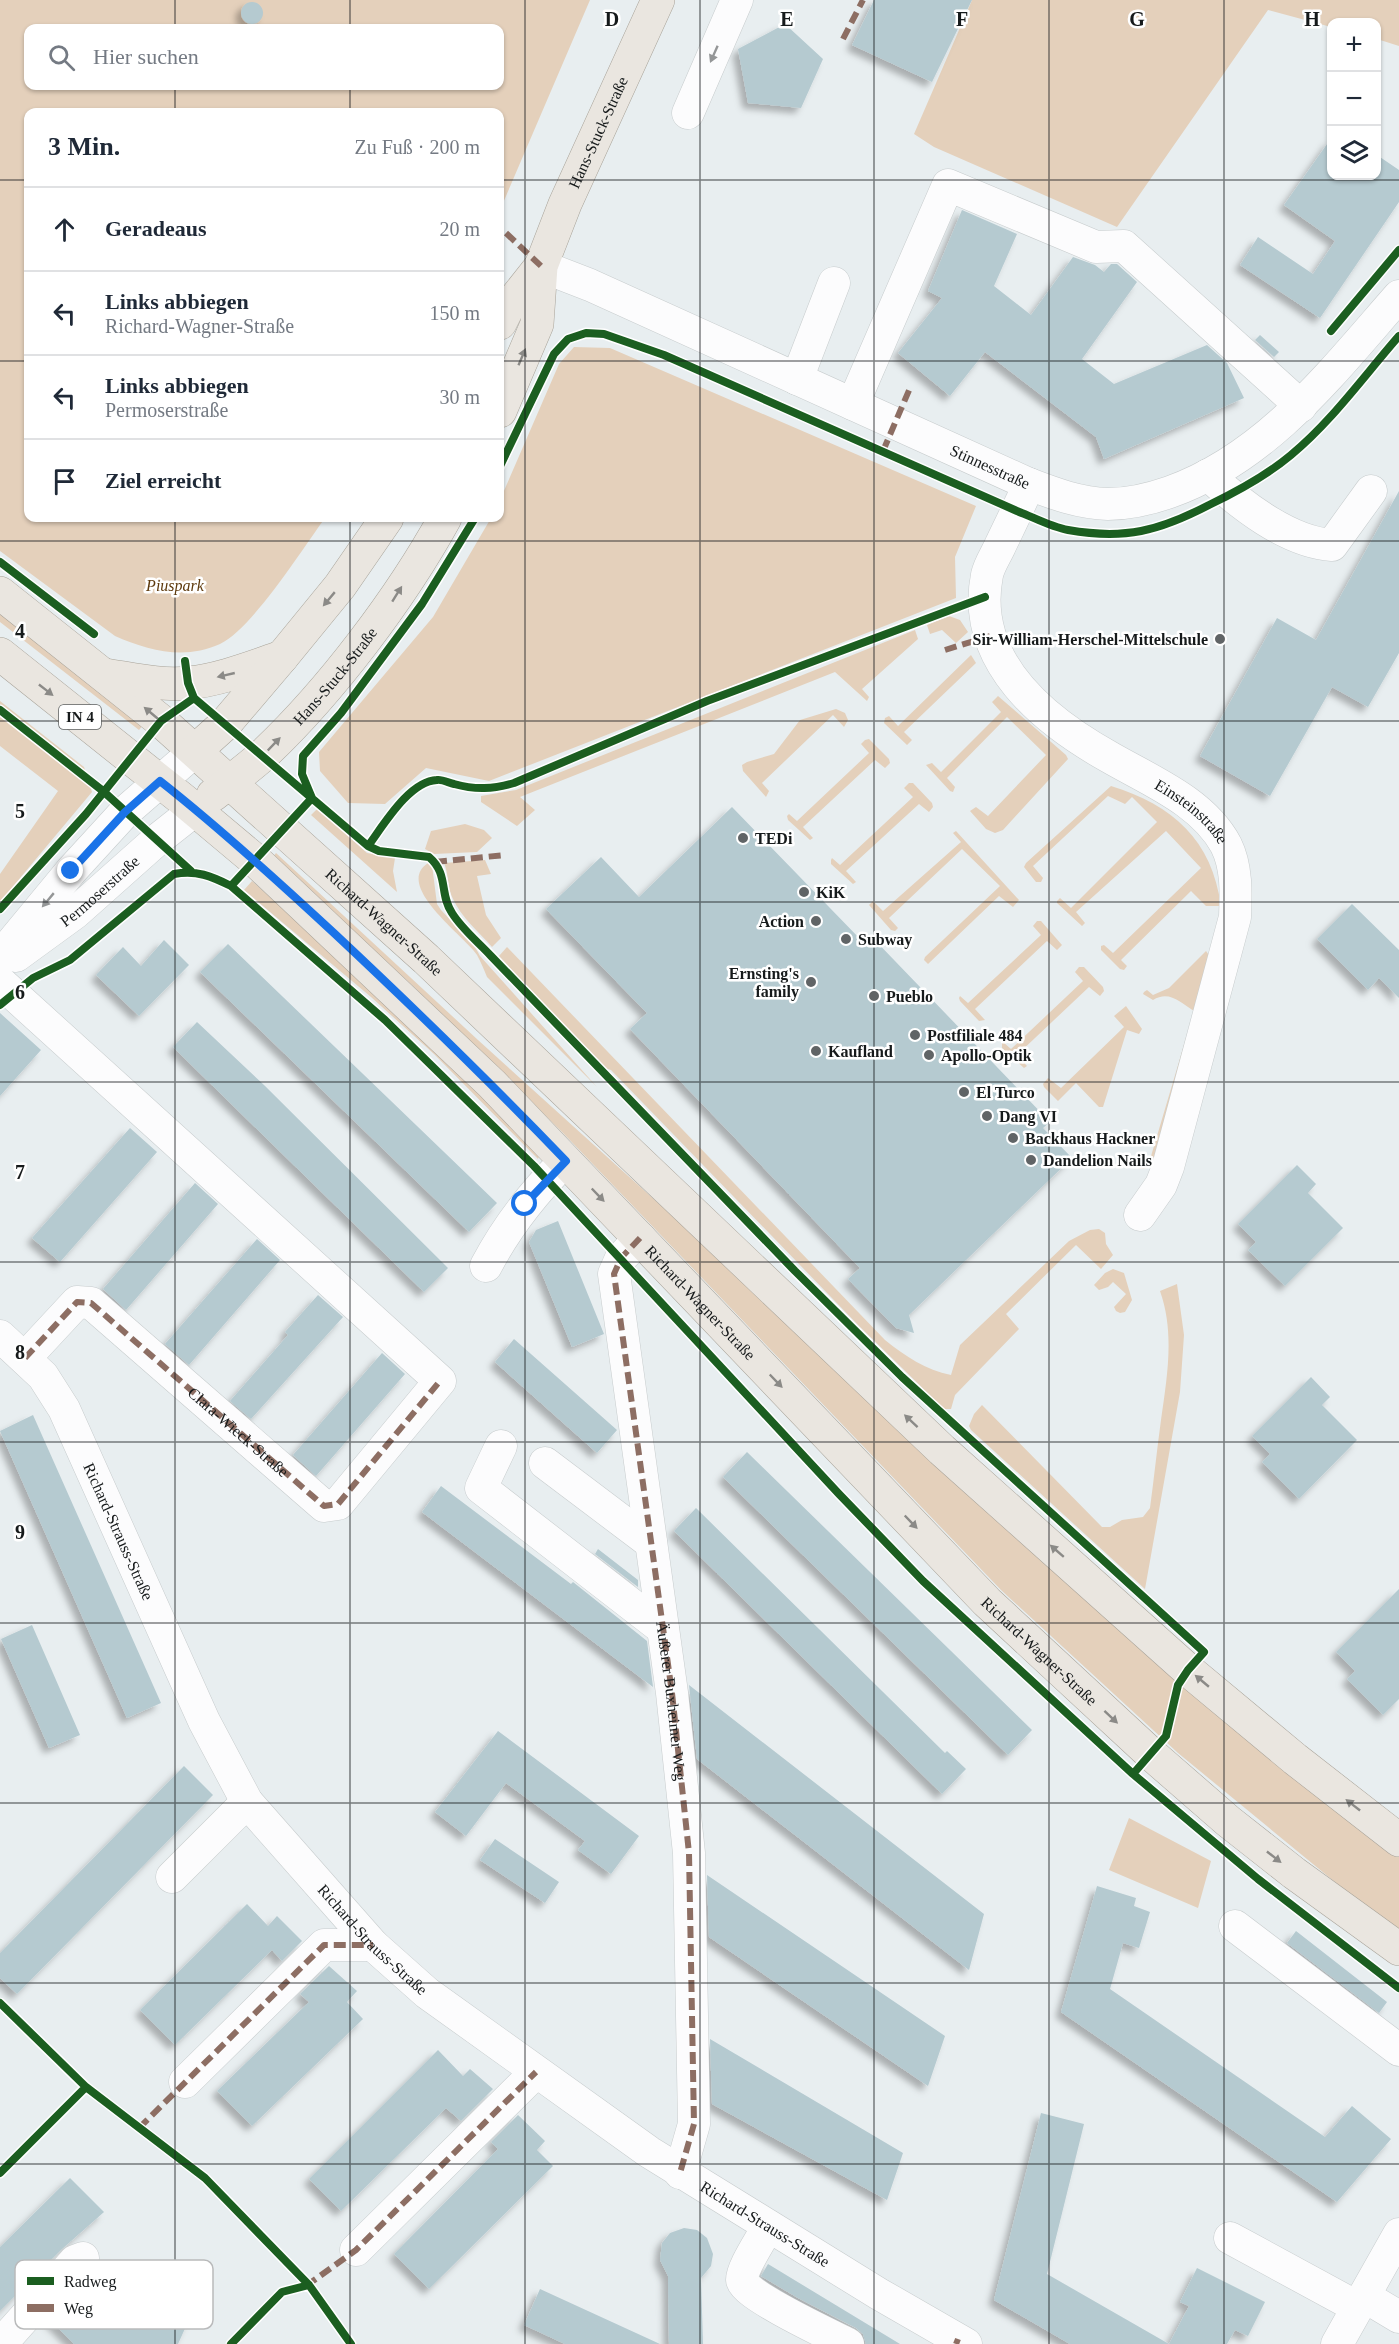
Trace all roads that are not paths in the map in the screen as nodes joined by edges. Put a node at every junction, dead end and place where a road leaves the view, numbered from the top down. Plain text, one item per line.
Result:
1 (658, 0) edge
2 (737, 0) edge
3 (688, 113) dead end
4 (541, 266) junction
5 (834, 283) dead end
6 (1399, 296) edge
7 (504, 315) edge
8 (797, 379) junction
9 (504, 402) edge
10 (852, 404) junction
11 (1301, 406) junction
12 (1208, 475) junction
13 (1029, 484) junction
14 (1371, 491) dead end
15 (384, 522) edge
16 (442, 522) edge
17 (0, 593) edge
18 (0, 654) edge
19 (282, 657) junction
20 (105, 675) junction
21 (195, 752) junction
22 (160, 781) junction
23 (230, 783) junction
24 (195, 810) junction
25 (0, 957) edge
26 (0, 965) edge
27 (0, 982) edge
28 (566, 1161) junction
29 (1140, 1215) dead end
30 (640, 1238) junction
31 (486, 1266) dead end
32 (0, 1336) edge
33 (25, 1358) junction
34 (501, 1446) dead end
35 (545, 1463) dead end
36 (651, 1543) junction
37 (663, 1629) junction
38 (247, 1802) junction
39 (1399, 1840) edge
40 (172, 1877) dead end
41 (1235, 1926) dead end
42 (373, 1945) junction
43 (1399, 1949) edge
44 (1399, 2050) edge
45 (536, 2072) junction
46 (185, 2082) dead end
47 (680, 2173) junction
48 (768, 2226) junction
49 (1399, 2234) edge
50 (1230, 2238) dead end
51 (356, 2250) dead end
52 (83, 2258) dead end
53 (78, 2260) edge
54 (1360, 2302) junction
55 (1399, 2317) edge
56 (15, 2328) edge
57 (919, 2332) edge
58 (1, 2344) edge
59 (848, 2344) edge
60 (966, 2344) edge
61 (1337, 2344) edge

1 - 4 main road, Hans-Stuck-Straße
2 -> 3 street
4 - 7 main road, Hans-Stuck-Straße
4 - 8 street, Stinnesstraße
9 -> 4 main road, Hans-Stuck-Straße
5 - 8 street
6 - 11 street, Stinnesstraße
8 - 10 street, Stinnesstraße
10 - 11 street
10 - 13 street, Stinnesstraße
11 - 12 street, Stinnesstraße
12 - 13 street, Stinnesstraße
12 - 14 street
13 - 29 street, Einsteinstraße
15 -> 19 main road
23 -> 16 main road, Hans-Stuck-Straße
17 - 20 main road, Richard-Wagner-Straße
18 -> 22 main road, Richard-Wagner-Straße / IN 4
19 -> 20 main road
19 - 21 main road
21 -> 20 main road, Richard-Wagner-Straße
21 - 22 street, Permoserstraße
21 - 23 main road, Richard-Wagner-Straße
22 - 24 main road, Richard-Wagner-Straße / IN 4
22 -> 25 street, Permoserstraße
23 - 24 main road, Hans-Stuck-Straße
39 -> 23 main road, Richard-Wagner-Straße
24 - 26 street, Permoserstraße
24 - 28 main road, Richard-Wagner-Straße
27 - 33 street, Clara-Wieck-Straße
28 -> 30 main road, Richard-Wagner-Straße
28 - 31 street
30 - 36 street, Äußerer Buxheimer Weg
30 -> 43 main road, Richard-Wagner-Straße
32 - 33 street, Richard-Strauss-Straße
33 - 38 street, Richard-Strauss-Straße
34 - 37 street
35 - 36 street
36 - 37 street, Äußerer Buxheimer Weg
37 - 47 street, Äußerer Buxheimer Weg
38 - 40 street
38 - 42 street, Richard-Strauss-Straße
41 - 44 street
42 - 45 street, Richard-Strauss-Straße
42 - 46 street
45 - 47 street, Richard-Strauss-Straße
45 - 51 street
47 - 48 street, Richard-Strauss-Straße
48 - 57 street, Richard-Strauss-Straße
48 - 59 street
49 - 54 street
50 - 54 street
52 - 53 street
54 - 55 street
54 - 61 street
56 - 58 street
57 - 60 street, Richard-Strauss-Straße

